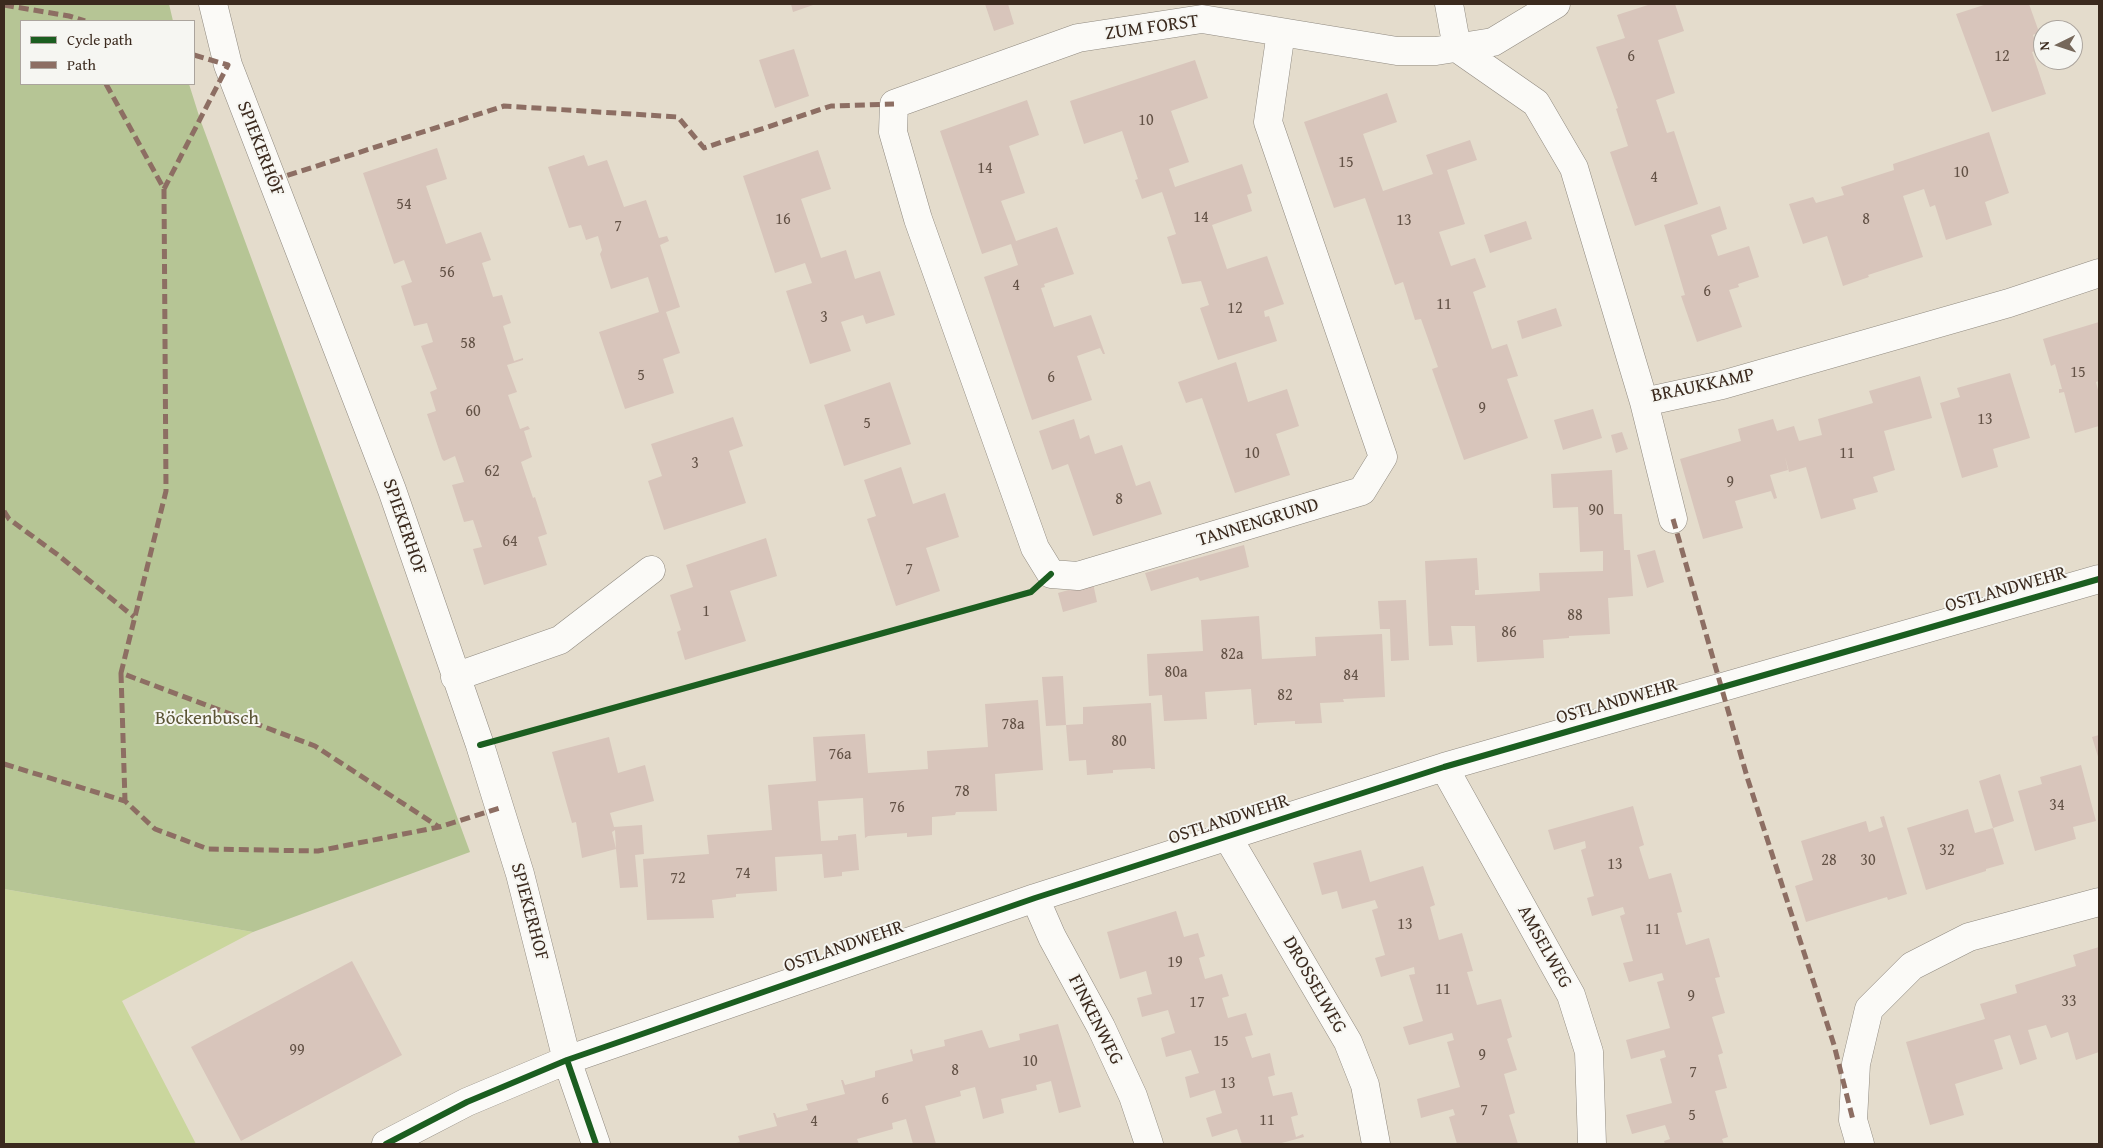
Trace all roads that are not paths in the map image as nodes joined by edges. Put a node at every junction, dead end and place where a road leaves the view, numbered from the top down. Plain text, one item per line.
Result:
1 (213, 4) edge
2 (1449, 4) edge
3 (1556, 4) edge
4 (1281, 32) junction
5 (1457, 48) junction
6 (918, 219) joint
7 (2099, 273) edge
8 (1644, 402) junction
9 (1673, 519) dead end
10 (651, 570) dead end
11 (2099, 579) edge
12 (455, 677) junction
13 (1444, 767) junction
14 (1227, 836) junction
15 (1034, 898) junction
16 (2099, 902) edge
17 (567, 1060) junction
18 (386, 1144) edge
19 (596, 1144) edge
20 (1141, 1144) edge
21 (1149, 1144) edge
22 (1376, 1144) edge
23 (1592, 1144) edge
24 (1860, 1144) edge

1 - 12 street, SPIEKERHOF
2 - 5 street
3 - 5 street, ZUM FORST
4 - 5 street, ZUM FORST
4 - 6 street, ZUM FORST
4 - 6 street, TANNENGRUND
5 - 8 street, BRAUKKAMP
7 - 8 street, BRAUKKAMP
8 - 9 street
10 - 12 street
11 - 13 street, OSTLANDWEHR
12 - 17 street, SPIEKERHOF
13 - 14 street, OSTLANDWEHR
13 - 23 street, AMSELWEG
14 - 15 street, OSTLANDWEHR
14 - 22 street, DROSSELWEG
15 - 17 street, OSTLANDWEHR
15 - 21 street, FINKENWEG
16 - 24 street
17 - 18 street, OSTLANDWEHR
17 - 19 street, SPIEKERHOF
20 - 21 street

